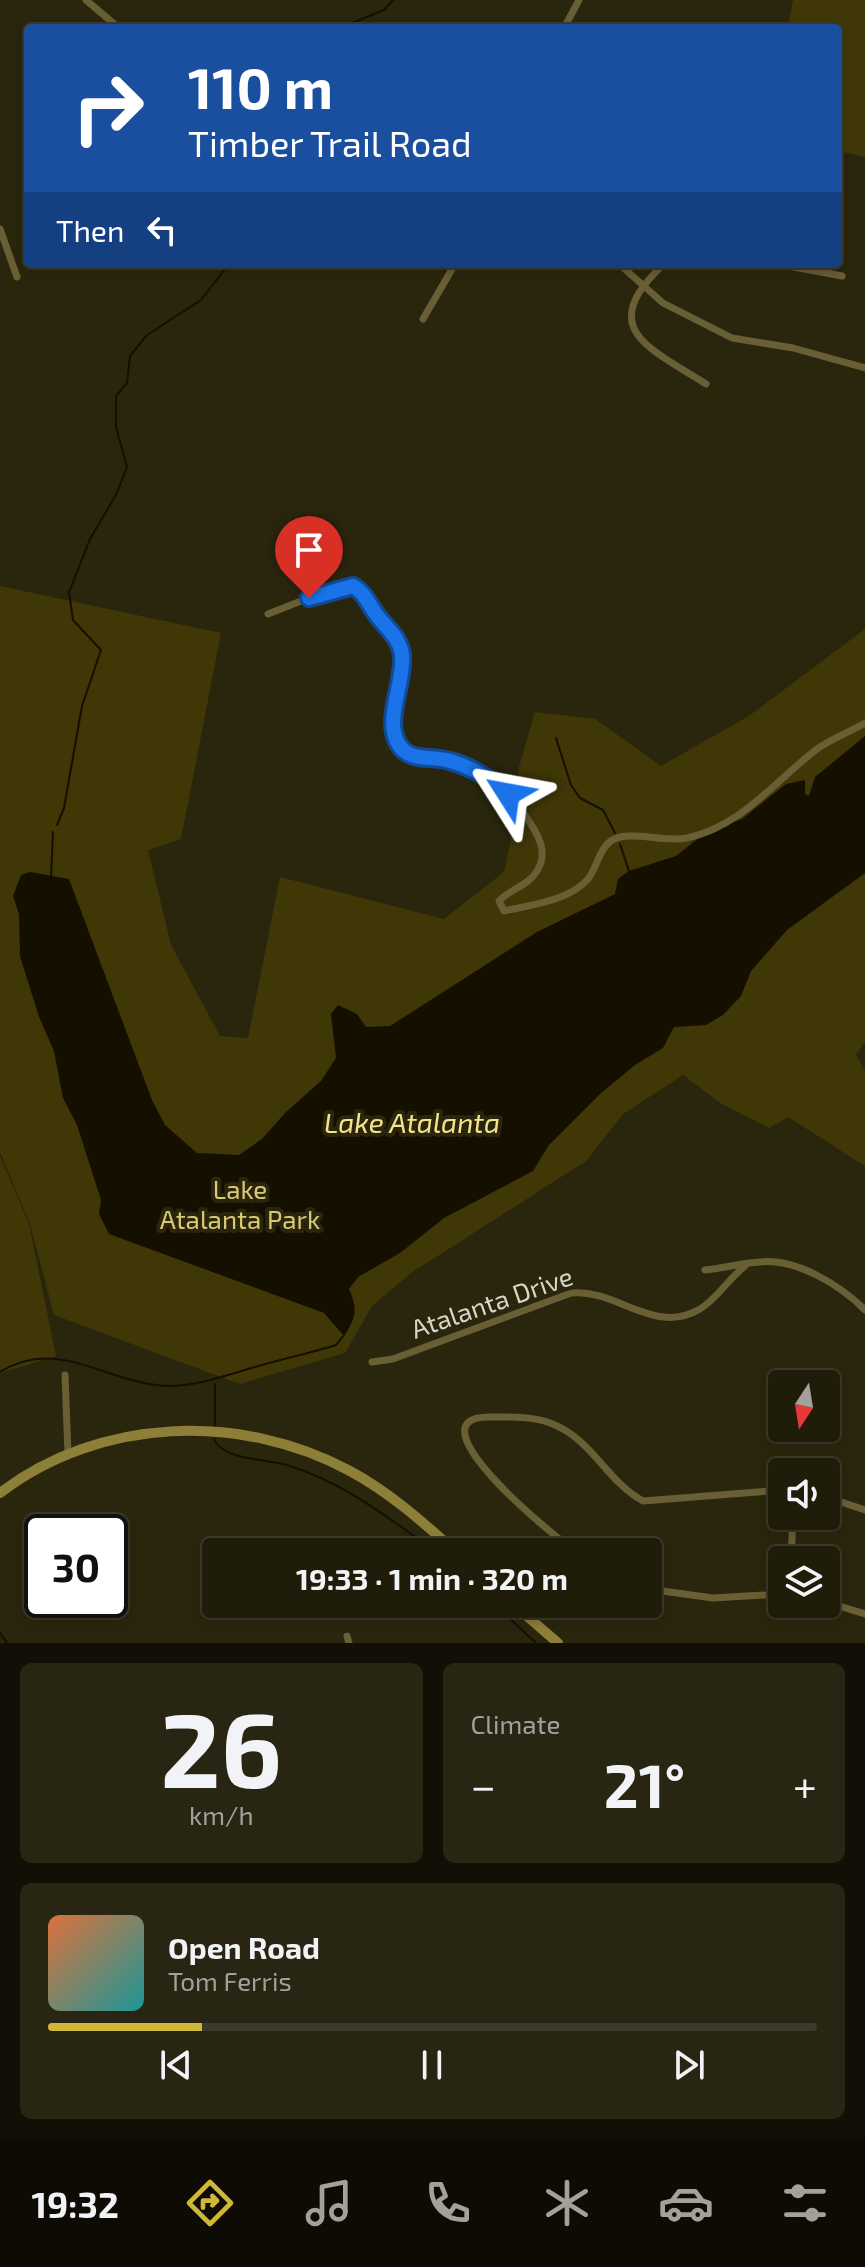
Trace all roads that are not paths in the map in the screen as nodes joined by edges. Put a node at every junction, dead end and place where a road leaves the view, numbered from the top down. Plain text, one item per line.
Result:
1 (86, 0) edge
2 (579, 0) edge
3 (114, 24) edge
4 (566, 24) edge
5 (0, 229) edge
6 (453, 268) edge
7 (623, 268) edge
8 (660, 268) edge
9 (799, 268) edge
10 (842, 276) dead end
11 (17, 277) dead end
12 (643, 288) junction
13 (423, 319) dead end
14 (865, 368) edge
15 (706, 384) dead end
16 (268, 614) dead end
17 (865, 723) edge
18 (745, 1266) junction
19 (705, 1270) dead end
20 (865, 1310) edge
21 (372, 1362) dead end
22 (65, 1375) dead end
23 (68, 1454) junction
24 (768, 1491) edge
25 (0, 1493) edge
26 (840, 1502) edge
27 (865, 1510) edge
28 (439, 1538) edge
29 (558, 1538) edge
30 (662, 1591) edge
31 (768, 1595) edge
32 (840, 1606) edge
33 (865, 1614) edge
34 (529, 1618) edge
35 (558, 1643) edge

1 - 3 street
2 - 4 street
5 - 11 street
6 - 13 street
7 - 12 street
8 - 12 street
9 - 10 street
12 - 14 street
12 - 15 street
16 - 17 street
18 - 19 street
18 - 20 street
18 - 21 street, Atalanta Drive
22 - 23 street
23 - 25 main road
23 - 28 main road
24 - 29 street
26 - 27 street
30 - 31 street
32 - 33 street
34 - 35 main road

